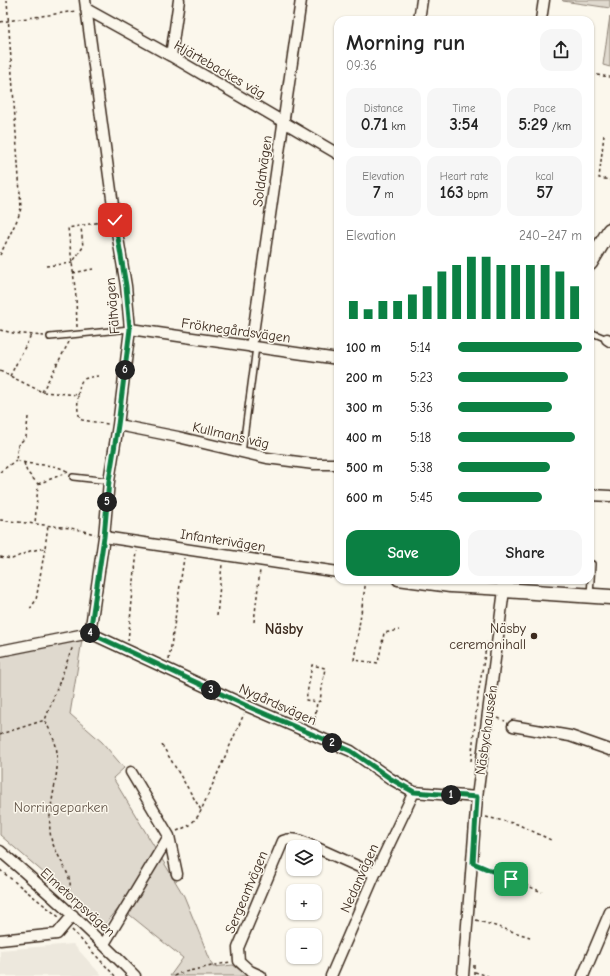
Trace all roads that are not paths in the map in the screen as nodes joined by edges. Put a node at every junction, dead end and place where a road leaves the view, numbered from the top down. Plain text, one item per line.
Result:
1 (179, 0) edge
2 (301, 0) edge
3 (422, 0) edge
4 (544, 0) edge
5 (86, 5) edge
6 (420, 16) edge
7 (542, 16) edge
8 (171, 56) junction
9 (283, 122) junction
10 (334, 152) edge
11 (610, 230) edge
12 (594, 256) edge
13 (130, 329) junction
14 (594, 334) edge
15 (50, 337) road end
16 (608, 340) edge
17 (254, 347) junction
18 (334, 358) edge
19 (118, 425) junction
20 (242, 453) junction
21 (334, 464) edge
22 (73, 477) dead end
23 (109, 481) junction
24 (594, 495) edge
25 (610, 496) edge
26 (104, 537) junction
27 (334, 569) edge
28 (428, 584) edge
29 (591, 584) edge
30 (505, 585) edge
31 (590, 596) junction
32 (610, 597) edge
33 (90, 633) junction
34 (0, 651) edge
35 (513, 726) road end
36 (610, 750) edge
37 (131, 772) dead end
38 (414, 792) junction
39 (477, 797) junction
40 (169, 836) junction
41 (297, 840) edge
42 (322, 850) edge
43 (0, 851) edge
44 (177, 874) dead end
45 (375, 874) junction
46 (610, 912) edge
47 (74, 916) junction
48 (0, 940) edge
49 (104, 944) junction
50 (464, 972) edge
51 (134, 976) edge
52 (261, 976) edge
53 (331, 976) edge
54 (584, 976) edge

1 - 8 street
2 - 9 street, Soldatvägen
3 - 6 street
4 - 7 street
5 - 8 street, Hjärtebackes väg
5 - 13 street, Fältvägen
8 - 9 street, Hjärtebackes väg
9 - 10 street, Hjärtebackes väg
9 - 17 street, Soldatvägen
11 - 12 street
13 - 15 lane
13 - 17 street, Fröknegårdsvägen
13 - 19 street, Fältvägen
14 - 16 lane
17 - 18 street, Fröknegårdsvägen
17 - 20 lane
19 - 20 street, Kullmans väg
19 - 23 street, Fältvägen
20 - 21 street, Kullmans väg
22 - 23 lane
23 - 26 street, Fältvägen
24 - 25 street
26 - 27 street, Infanterivägen
26 - 33 street, Fältvägen
28 - 30 street
29 - 31 lane
30 - 31 street
30 - 39 street, Näsbychaussén
31 - 32 street
33 - 34 street
33 - 38 street, Nygårdsvägen
35 - 36 street
37 - 40 street
38 - 39 street, Nygårdsvägen
38 - 45 street, Nedanvägen
39 - 50 street, Näsbychaussén
40 - 44 street
40 - 49 street
41 - 52 street, Sergeantvägen
42 - 45 street, Sergeantvägen
43 - 47 street, Elmetorpsvägen
45 - 53 street, Nedanvägen
46 - 54 street
47 - 48 street
47 - 49 street, Elmetorpsvägen
49 - 51 street, Elmetorpsvägen

